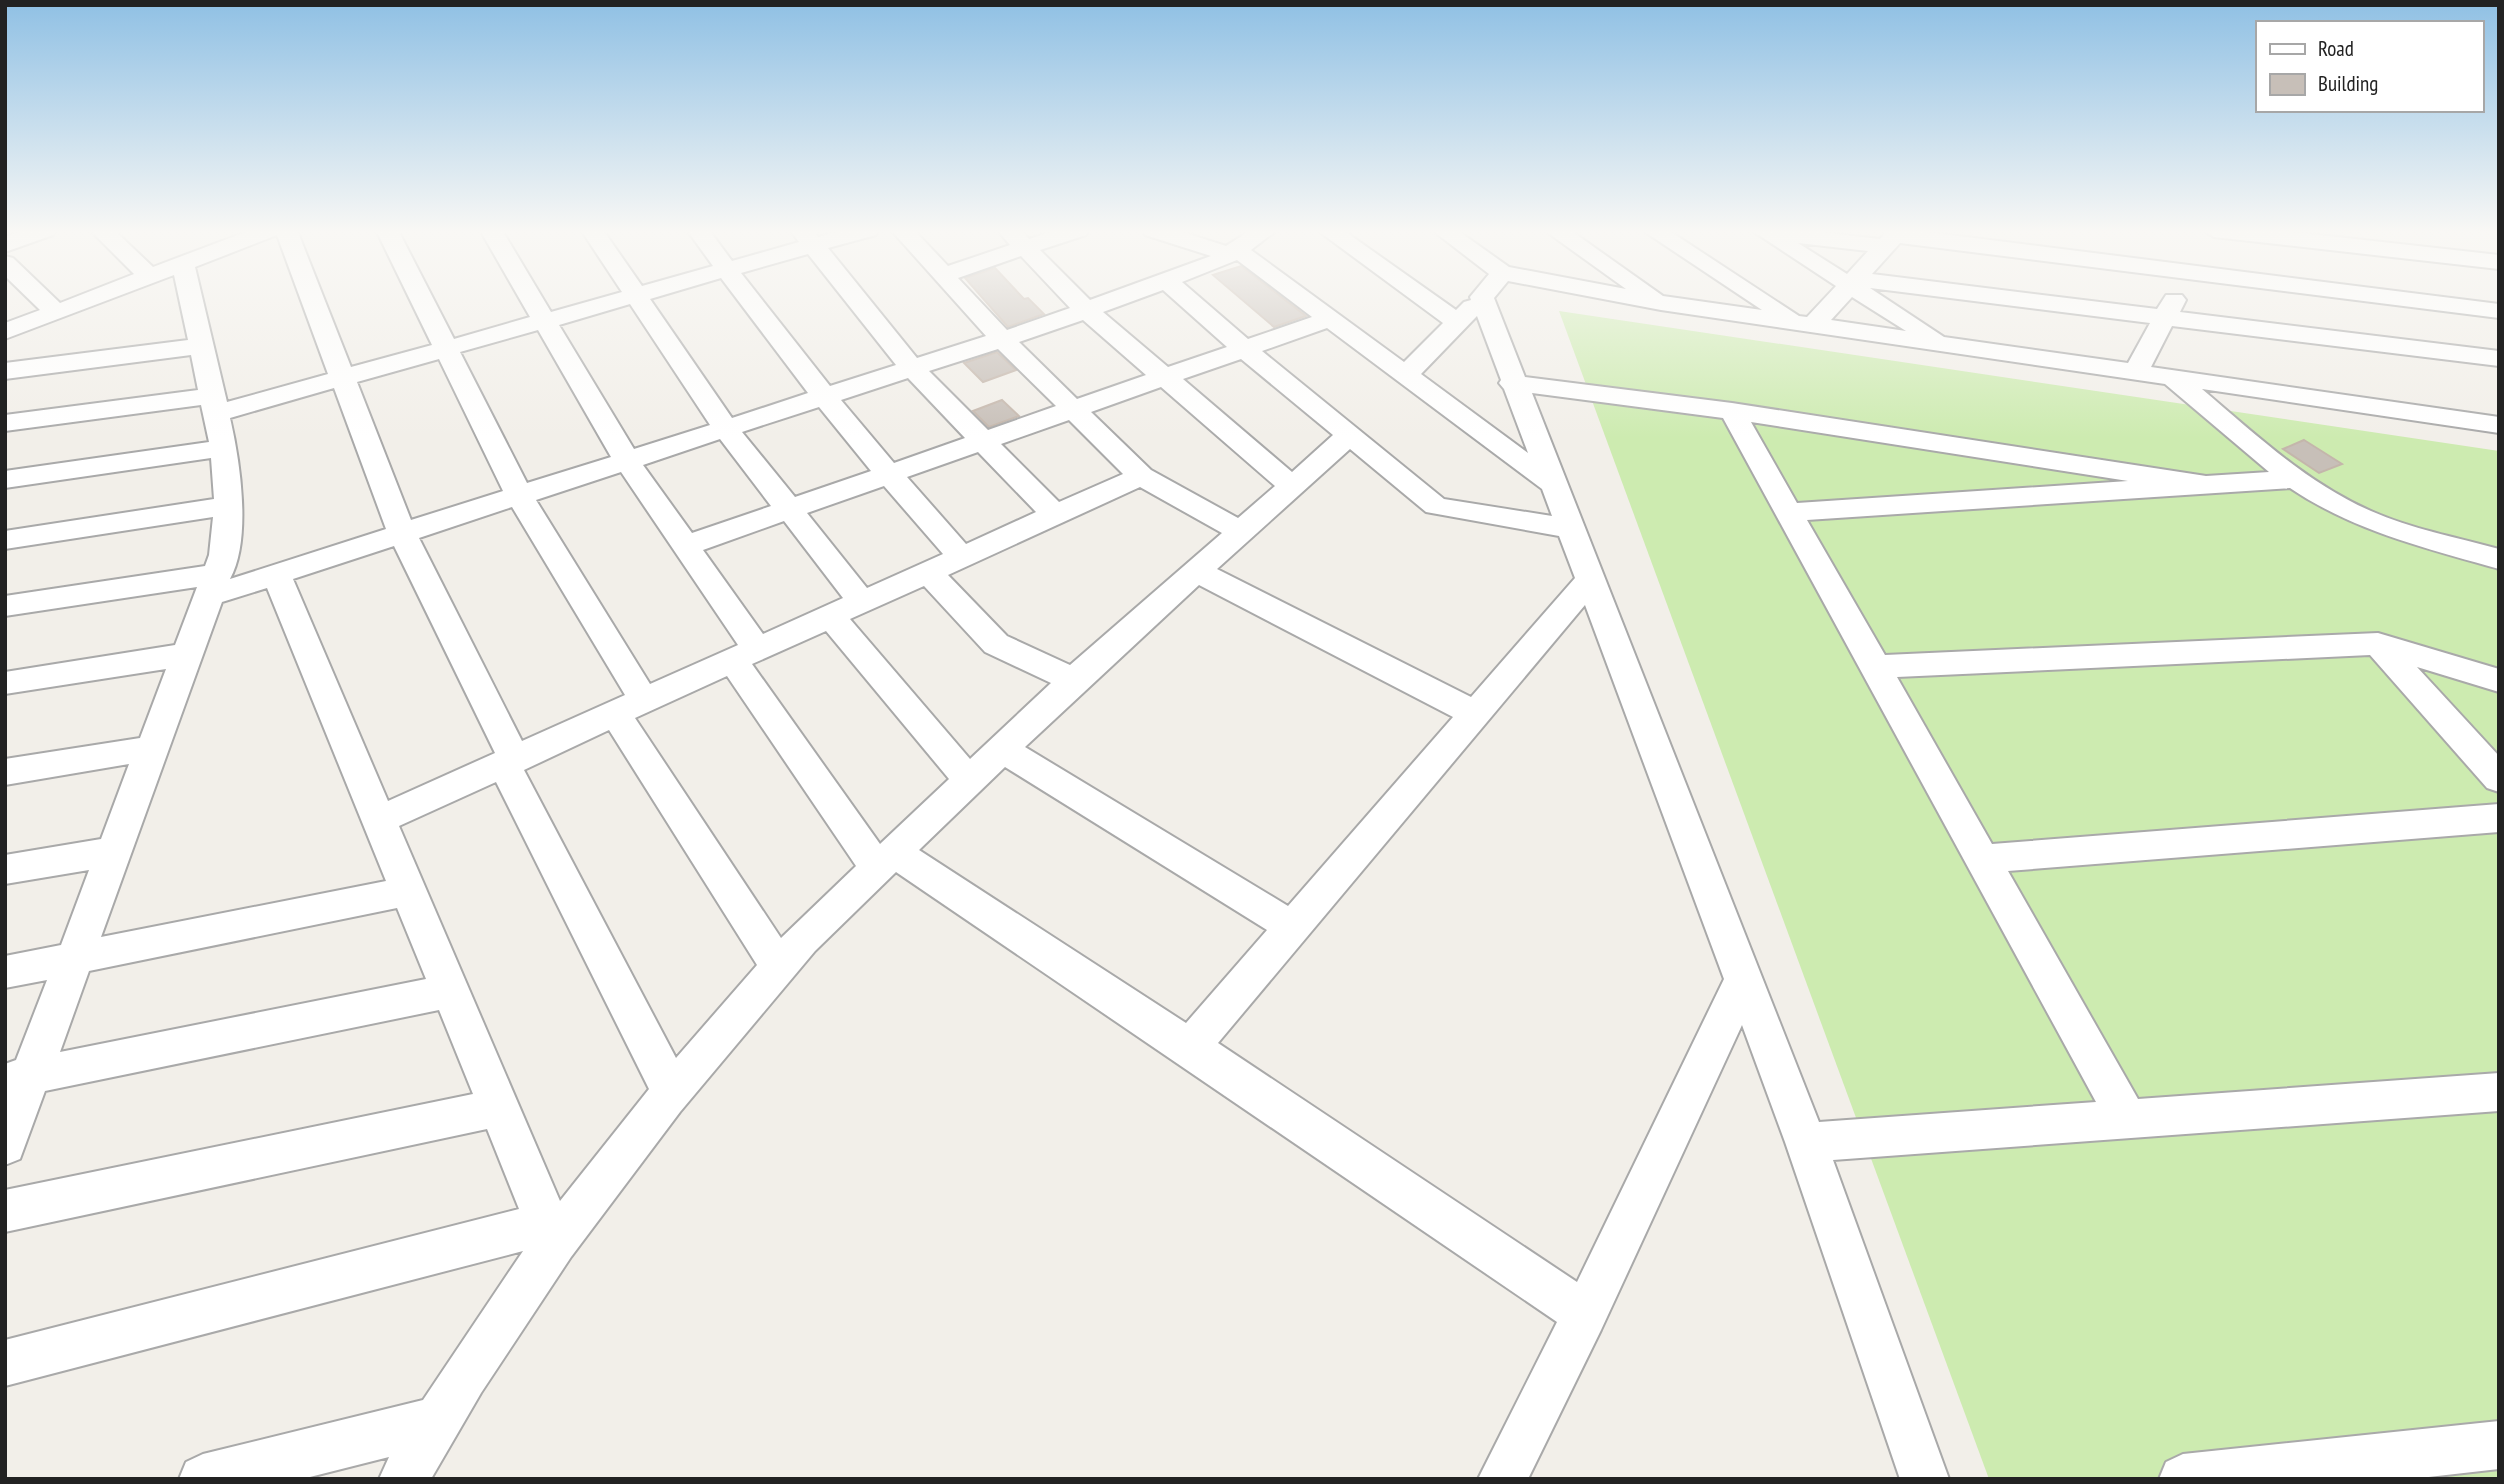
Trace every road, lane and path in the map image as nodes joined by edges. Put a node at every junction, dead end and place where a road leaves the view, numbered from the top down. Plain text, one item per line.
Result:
1 (43, 299) edge
2 (94, 299) edge
3 (190, 299) edge
4 (312, 299) edge
5 (421, 299) edge
6 (533, 299) edge
7 (623, 299) edge
8 (637, 299) edge
9 (749, 299) edge
10 (856, 299) edge
11 (965, 299) edge
12 (1075, 299) edge
13 (1116, 299) edge
14 (1188, 299) edge
15 (1301, 299) edge
16 (1426, 299) edge
17 (1480, 299) edge
18 (1483, 299) edge
19 (1641, 299) edge
20 (1656, 299) edge
21 (1767, 299) edge
22 (1832, 299) edge
23 (1880, 299) edge
24 (1999, 299) edge
25 (2175, 299) edge
26 (2400, 299) edge
27 (1661, 303) junction
28 (1086, 310) junction
29 (2499, 311) edge
30 (57, 313) junction
31 (1329, 319) junction
32 (2164, 320) junction
33 (546, 321) junction
34 (1458, 322) junction
35 (1804, 322) junction
36 (5, 332) edge
37 (1002, 339) junction
38 (1942, 343) junction
39 (200, 346) junction
40 (1243, 348) junction
41 (446, 349) junction
42 (2499, 359) edge
43 (912, 368) junction
44 (5, 371) edge
45 (2135, 373) junction
46 (1406, 375) junction
47 (1161, 377) junction
48 (342, 379) junction
49 (2174, 379) junction
50 (1513, 383) junction
51 (825, 397) junction
52 (213, 405) junction
53 (1075, 408) junction
54 (1732, 411) junction
55 (5, 423) edge
56 (2499, 425) edge
57 (726, 429) junction
58 (1350, 434) junction
59 (981, 441) junction
60 (224, 448) junction
61 (627, 461) junction
62 (887, 474) junction
63 (1141, 476) junction
64 (2297, 479) junction
65 (5, 480) edge
66 (1551, 483) junction
67 (2206, 485) junction
68 (1292, 486) junction
69 (519, 495) junction
70 (228, 506) junction
71 (788, 509) junction
72 (1789, 512) junction
73 (1054, 514) junction
74 (1568, 528) junction
75 (1241, 531) junction
76 (402, 533) junction
77 (5, 540) edge
78 (685, 546) junction
79 (961, 556) junction
80 (2499, 559) edge
81 (928, 572) junction
82 (1196, 572) junction
83 (276, 574) junction
84 (1589, 581) junction
85 (215, 584) junction
86 (863, 603) junction
87 (5, 606) edge
88 (832, 618) junction
89 (2378, 644) junction
90 (189, 654) junction
91 (746, 656) junction
92 (1876, 667) junction
93 (1074, 680) junction
94 (2499, 681) edge
95 (5, 683) edge
96 (631, 709) junction
97 (1475, 714) junction
98 (154, 748) junction
99 (1002, 749) junction
100 (510, 762) junction
101 (5, 772) edge
102 (2499, 779) edge
103 (969, 780) junction
104 (2499, 818) edge
105 (379, 820) junction
106 (115, 851) junction
107 (1982, 859) junction
108 (886, 860) junction
109 (5, 870) edge
110 (409, 891) junction
111 (1292, 927) junction
112 (75, 959) junction
113 (779, 967) junction
114 (5, 972) edge
115 (1743, 981) junction
116 (450, 991) junction
117 (1190, 1047) junction
118 (18, 1079) edge
119 (672, 1092) junction
120 (2499, 1092) edge
121 (499, 1108) junction
122 (2127, 1119) junction
123 (1806, 1142) junction
124 (5, 1145) edge
125 (5, 1211) edge
126 (551, 1232) junction
127 (1585, 1314) junction
128 (5, 1363) edge
129 (436, 1421) junction
130 (2499, 1445) edge
131 (203, 1479) edge
132 (403, 1479) edge
133 (1502, 1479) edge
134 (1925, 1479) edge
135 (2183, 1479) edge

1 - 30 street
2 - 30 street
3 - 39 street
4 - 48 street
5 - 41 street
6 - 33 street
7 - 33 street
8 - 57 street
9 - 51 street
10 - 43 street
11 - 37 street
12 - 28 street
13 - 28 street
14 - 40 street
15 - 31 street
16 - 34 street
17 - 34 street
18 - 50 street
19 - 27 street
20 - 27 street
21 - 35 street
22 - 35 street
23 - 38 street
24 - 32 street
25 - 32 street
26 - 29 street
27 - 35 street
28 - 37 street
28 - 47 street
30 - 36 street
31 - 40 street
31 - 46 street
32 - 42 street
32 - 45 street
33 - 41 street
33 - 61 street
34 - 46 street
35 - 38 street
37 - 43 street
37 - 53 street
38 - 45 street
39 - 44 street
39 - 52 street
40 - 47 street
40 - 58 street
41 - 48 street
41 - 69 street
43 - 51 street
43 - 59 street
45 - 49 street
46 - 66 street
47 - 53 street
47 - 68 street
48 - 52 street
48 - 76 street
49 - 56 street
49 - 64 street
50 - 54 street
50 - 66 street
51 - 57 street
51 - 62 street
52 - 55 street
52 - 60 street
53 - 59 street
53 - 63 street
54 - 67 street
54 - 72 street
57 - 61 street
57 - 71 street
58 - 68 street
58 - 74 street
59 - 62 street
59 - 73 street
60 - 65 street
60 - 70 street
61 - 69 street
61 - 78 street
62 - 71 street
62 - 79 street
63 - 73 street
63 - 75 street
64 - 67 street
64 - 80 street
66 - 74 street
67 - 72 street
68 - 75 street
69 - 76 street
69 - 96 street
70 - 77 street
70 - 85 street
71 - 78 street
71 - 86 street
72 - 92 street
73 - 79 street
74 - 84 street
75 - 82 street
76 - 83 street
76 - 100 street
78 - 91 street
79 - 81 street
81 - 86 street
81 - 93 street
82 - 93 street
82 - 97 street
83 - 85 street
83 - 105 street
84 - 97 street
84 - 115 street
85 - 87 street
85 - 90 street
86 - 88 street
88 - 91 street
88 - 103 street
89 - 92 street
89 - 94 street
89 - 102 street
90 - 95 street
90 - 98 street
91 - 96 street
91 - 108 street
92 - 107 street
93 - 99 street
96 - 100 street
96 - 113 street
97 - 111 street
98 - 101 street
98 - 106 street
99 - 103 street
99 - 111 street
100 - 105 street
100 - 119 street
103 - 108 street
104 - 107 street
105 - 110 street
106 - 109 street
106 - 112 street
107 - 122 street
108 - 113 street
108 - 117 street
110 - 112 street
110 - 116 street
111 - 117 street
112 - 114 street
112 - 118 street
113 - 119 street
115 - 123 street
115 - 127 street
116 - 118 street
116 - 121 street
117 - 127 street
118 - 124 street
119 - 126 street
120 - 122 street
121 - 125 street
121 - 126 street
122 - 123 street
123 - 134 street
126 - 128 street
126 - 129 street
127 - 133 street
129 - 131 street
129 - 132 street
130 - 135 street

